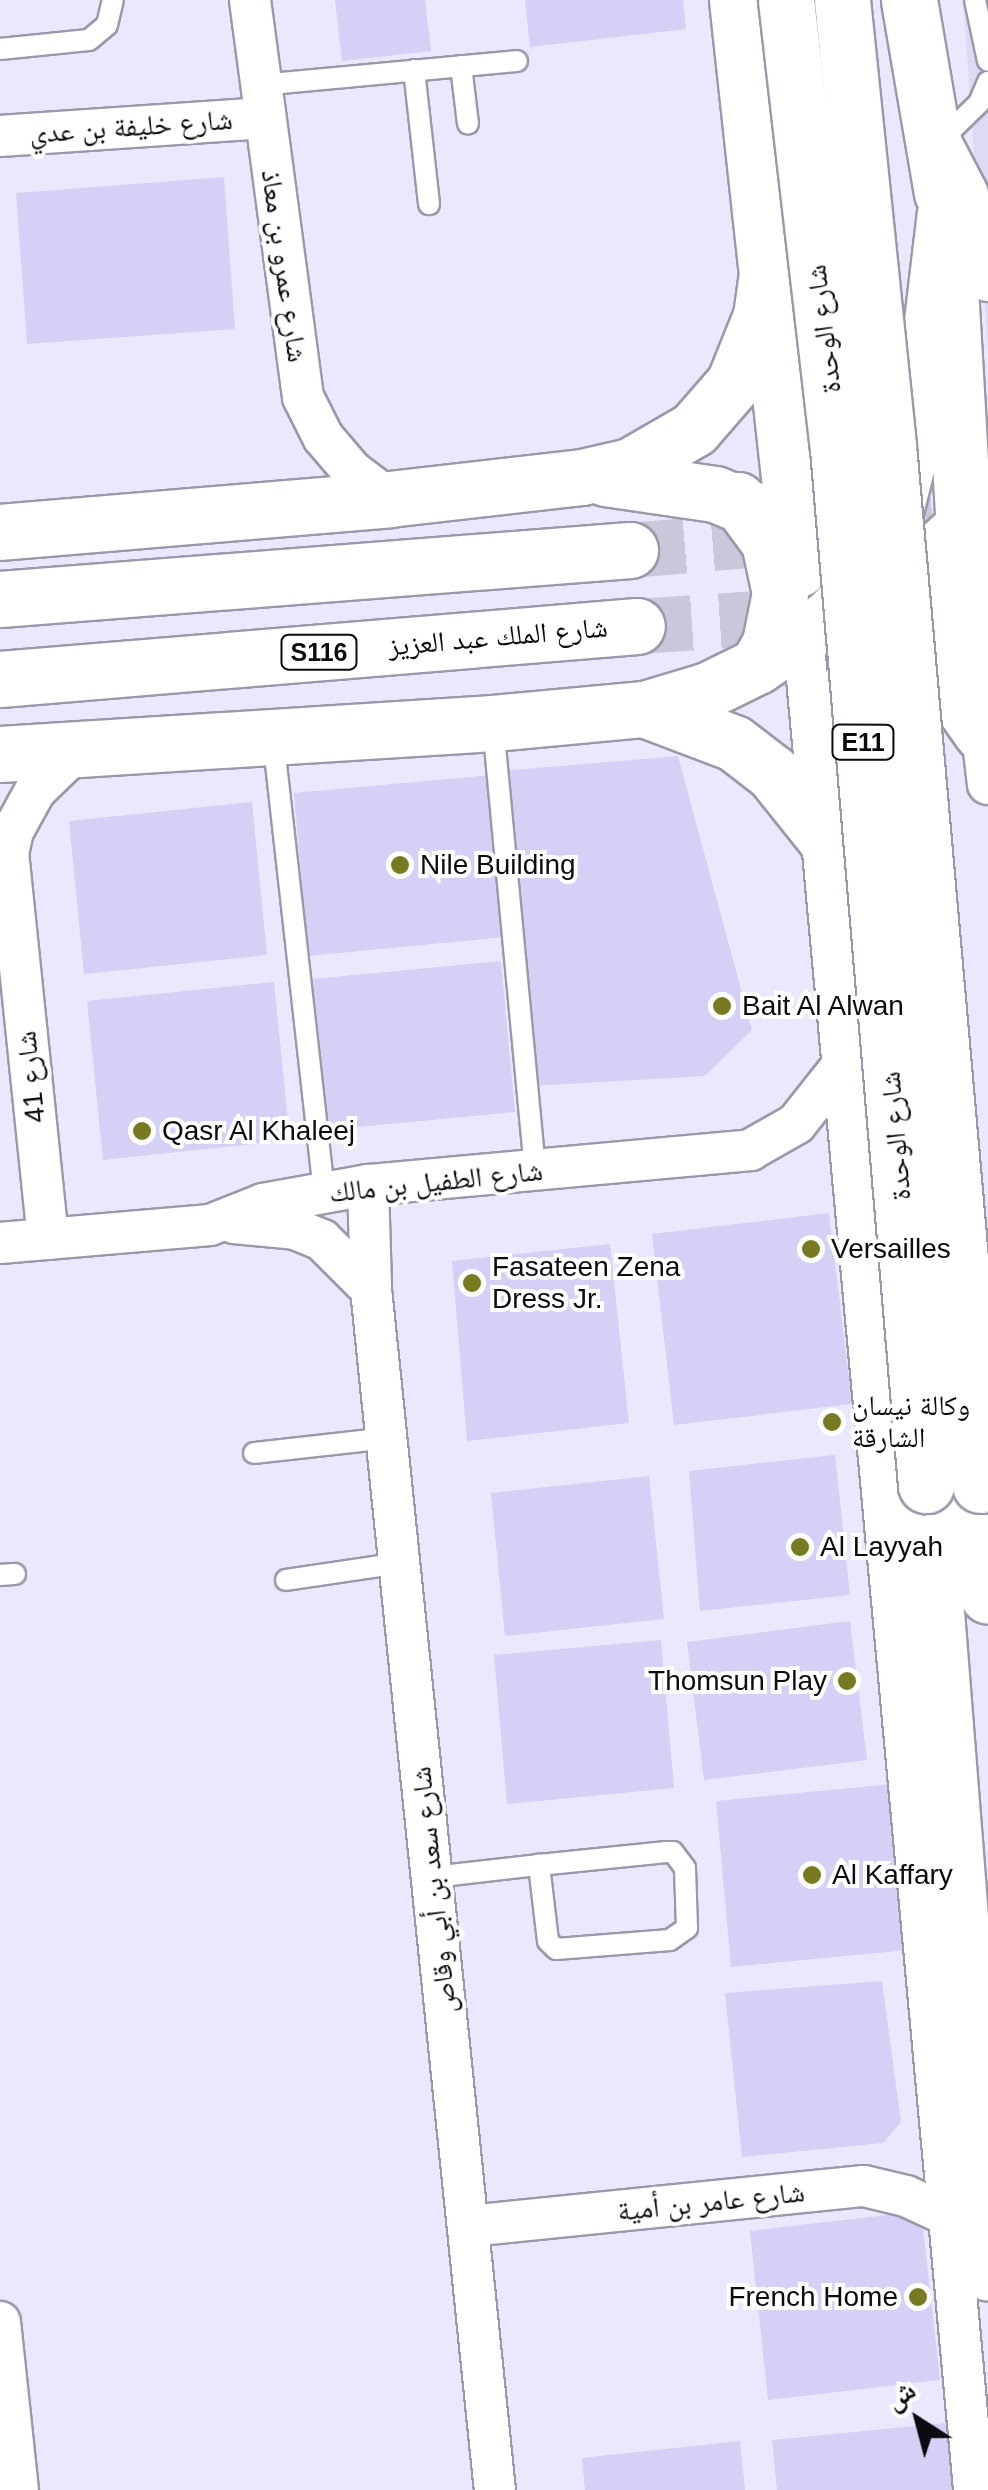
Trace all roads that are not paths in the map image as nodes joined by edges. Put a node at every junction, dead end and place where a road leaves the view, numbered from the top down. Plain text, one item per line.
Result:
1 (113, 0) edge
2 (250, 0) edge
3 (738, 0) edge
4 (786, 0) edge
5 (842, 0) edge
6 (909, 0) edge
7 (975, 0) edge
8 (0, 50) edge
9 (988, 61) edge
10 (517, 62) dead end
11 (461, 66) junction
12 (414, 70) junction
13 (988, 82) edge
14 (261, 102) junction
15 (468, 124) dead end
16 (0, 136) edge
17 (934, 146) junction
18 (429, 204) dead end
19 (945, 212) junction
20 (988, 274) edge
21 (766, 279) junction
22 (582, 477) junction
23 (389, 500) junction
24 (738, 500) junction
25 (980, 517) edge
26 (796, 528) junction
27 (0, 532) edge
28 (630, 550) tunnel mouth
29 (882, 579) junction
30 (0, 599) edge
31 (637, 626) tunnel mouth
32 (802, 635) junction
33 (982, 636) edge
34 (757, 666) junction
35 (0, 679) edge
36 (644, 709) junction
37 (493, 723) junction
38 (272, 735) junction
39 (88, 748) junction
40 (0, 754) edge
41 (985, 758) edge
42 (824, 837) junction
43 (4, 847) edge
44 (842, 1066) junction
45 (535, 1171) junction
46 (368, 1185) junction
47 (324, 1192) junction
48 (210, 1224) junction
49 (48, 1239) junction
50 (0, 1244) edge
51 (371, 1289) junction
52 (387, 1438) junction
53 (254, 1453) dead end
54 (400, 1563) junction
55 (286, 1580) dead end
56 (988, 1596) edge
57 (539, 1865) junction
58 (433, 1877) junction
59 (947, 2216) junction
60 (468, 2226) junction
61 (988, 2273) edge
62 (0, 2322) edge
63 (18, 2490) edge
64 (496, 2490) edge
65 (974, 2490) edge

1 - 8 lane
2 - 14 street, شارع عمرو بن معاذ
3 - 21 main road
4 - 61 main road, شارع الوحدة / E11, bridge
5 - 56 main road, شارع الوحدة / E11, bridge
6 - 17 main road
7 - 9 lane
10 - 11 lane
11 - 12 lane
11 - 15 lane
12 - 14 lane
12 - 18 lane
13 - 17 lane
14 - 16 street, شارع خليفة بن عدي
14 - 23 street, شارع عمرو بن معاذ
17 - 19 main road
17 - 20 main road
19 - 25 main road
19 - 29 main road
21 - 22 main road
21 - 26 main road
21 - 29 main road
22 - 23 main road
22 - 24 main road
23 - 27 main road
24 - 26 main road
24 - 34 main road
25 - 29 main road
25 - 33 main road
26 - 29 main road
26 - 32 main road
28 - 30 main road
29 - 32 main road
29 - 33 main road
29 - 41 main road
29 - 42 main road
31 - 35 main road, شارع الملك عبد العزيز / S116
32 - 34 main road
32 - 42 street
33 - 41 street
34 - 36 main road
36 - 37 main road
36 - 42 main road
37 - 38 main road
37 - 45 lane
38 - 39 main road
38 - 47 lane
39 - 40 main road
39 - 43 street, شارع 41
42 - 44 street
43 - 49 street, شارع 41
44 - 45 street, شارع الطفيل بن مالك
44 - 59 street
45 - 46 street, شارع الطفيل بن مالك
46 - 47 street, شارع الطفيل بن مالك
46 - 51 street, شارع سعد بن أبي وقاص
47 - 48 street, شارع الطفيل بن مالك
48 - 49 street, شارع الطفيل بن مالك
48 - 51 street
49 - 50 street, شارع الطفيل بن مالك
51 - 52 street, شارع سعد بن أبي وقاص
52 - 53 lane
52 - 54 street, شارع سعد بن أبي وقاص
54 - 55 lane
54 - 58 street, شارع سعد بن أبي وقاص
57 - 57 lane
57 - 58 lane
58 - 60 street, شارع سعد بن أبي وقاص
59 - 60 street, شارع عامر بن أمية
59 - 65 street
60 - 64 street, شارع سعد بن أبي وقاص
62 - 63 street

